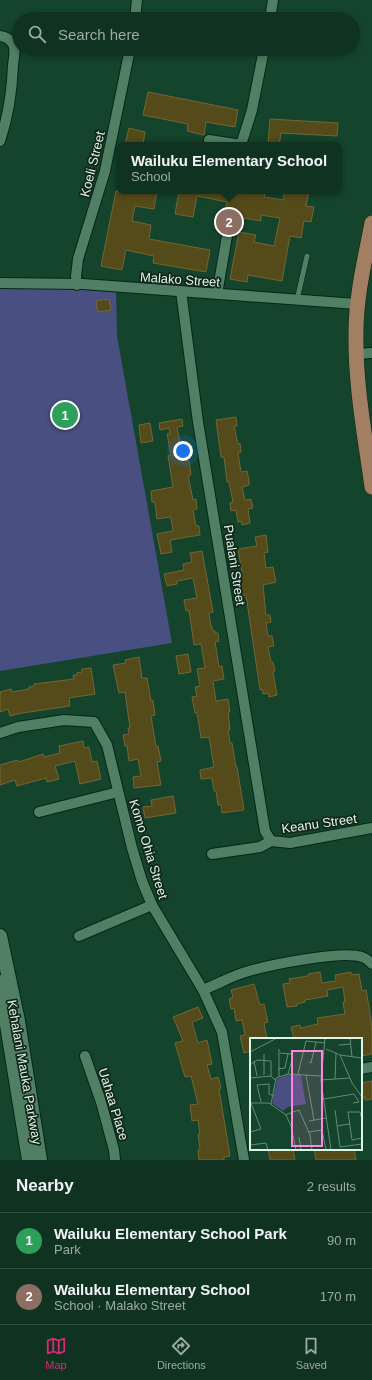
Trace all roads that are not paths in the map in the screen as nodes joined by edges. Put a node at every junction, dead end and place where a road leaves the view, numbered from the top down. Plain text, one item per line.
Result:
1 (137, 0) edge
2 (273, 0) edge
3 (136, 12) edge
4 (271, 12) edge
5 (0, 36) edge
6 (12, 45) edge
7 (14, 56) edge
8 (129, 56) edge
9 (263, 56) edge
10 (209, 140) dead end
11 (0, 141) edge
12 (222, 142) edge
13 (242, 142) edge
14 (372, 224) edge
15 (227, 236) dead end
16 (308, 256) dead end
17 (0, 283) edge
18 (77, 285) junction
19 (181, 291) junction
20 (217, 294) junction
21 (297, 300) junction
22 (357, 304) junction
23 (372, 353) edge
24 (357, 354) junction
25 (372, 487) edge
26 (0, 733) edge
27 (118, 792) junction
28 (39, 812) dead end
29 (372, 828) edge
30 (271, 841) junction
31 (212, 854) dead end
32 (152, 905) junction
33 (0, 936) edge
34 (79, 936) dead end
35 (372, 964) edge
36 (0, 982) edge
37 (203, 990) junction
38 (8, 1022) edge
39 (85, 1056) dead end
40 (372, 1067) edge
41 (362, 1069) edge
42 (29, 1160) edge
43 (40, 1160) edge
44 (115, 1160) edge
45 (244, 1160) edge

1 - 3 street
2 - 4 street
5 - 6 street
7 - 11 street
8 - 18 street, Koeli Street
9 - 13 street
10 - 12 street
14 - 22 main road
15 - 20 street
16 - 21 lane
17 - 18 street, Malako Street
18 - 19 street, Malako Street
19 - 20 street, Malako Street
19 - 30 street, Pualani Street
20 - 21 street, Malako Street
21 - 22 street, Malako Street
22 - 24 main road
23 - 24 street
24 - 25 main road
26 - 27 street, Komo Ohia Street
27 - 28 street
27 - 32 street, Komo Ohia Street
29 - 30 street, Keanu Street
30 - 31 street
32 - 34 street
32 - 37 street, Komo Ohia Street
33 - 38 street, Kehalani Mauka Parkway
35 - 37 street
36 - 38 street, Kehalani Mauka Parkway
37 - 45 street, Komo Ohia Street
38 - 42 street, Kehalani Mauka Parkway
38 - 43 street, Kehalani Mauka Parkway
39 - 44 street, Uahaa Place
40 - 41 street

